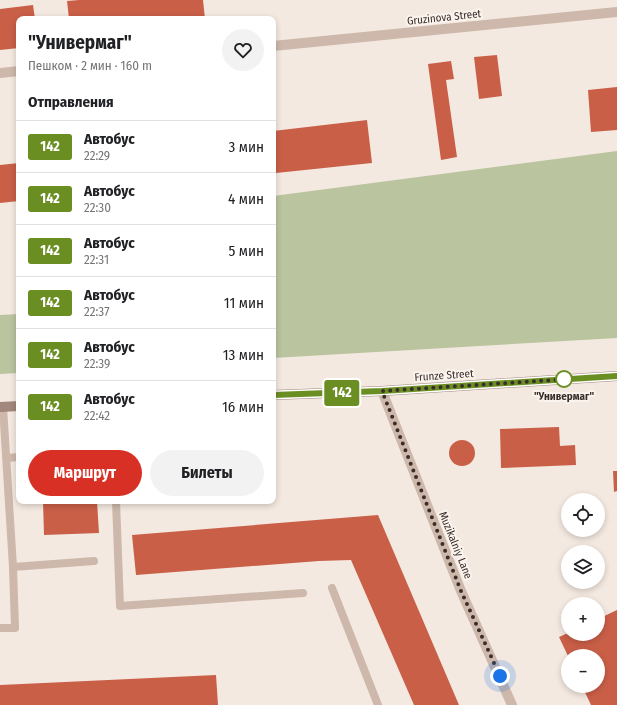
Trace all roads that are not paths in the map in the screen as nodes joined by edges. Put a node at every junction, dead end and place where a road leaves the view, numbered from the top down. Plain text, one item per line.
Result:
1 (617, 12) edge
2 (276, 46) edge
3 (16, 71) edge
4 (0, 73) edge
5 (617, 376) edge
6 (382, 391) junction
7 (276, 395) edge
8 (16, 406) edge
9 (1, 407) edge
10 (16, 457) edge
11 (6, 458) junction
12 (116, 504) edge
13 (94, 562) dead end
14 (13, 567) junction
15 (332, 588) dead end
16 (303, 593) dead end
17 (0, 628) edge
18 (378, 705) edge
19 (512, 705) edge

1 - 2 street, Gruzinova Street
3 - 4 street
5 - 6 main road, Frunze Street
6 - 7 main road, Frunze Street
6 - 19 street, Muzikalniy Lane
8 - 9 main road
9 - 11 lane
10 - 11 lane
11 - 14 lane
12 - 16 lane
13 - 14 lane
14 - 17 lane
15 - 18 lane

